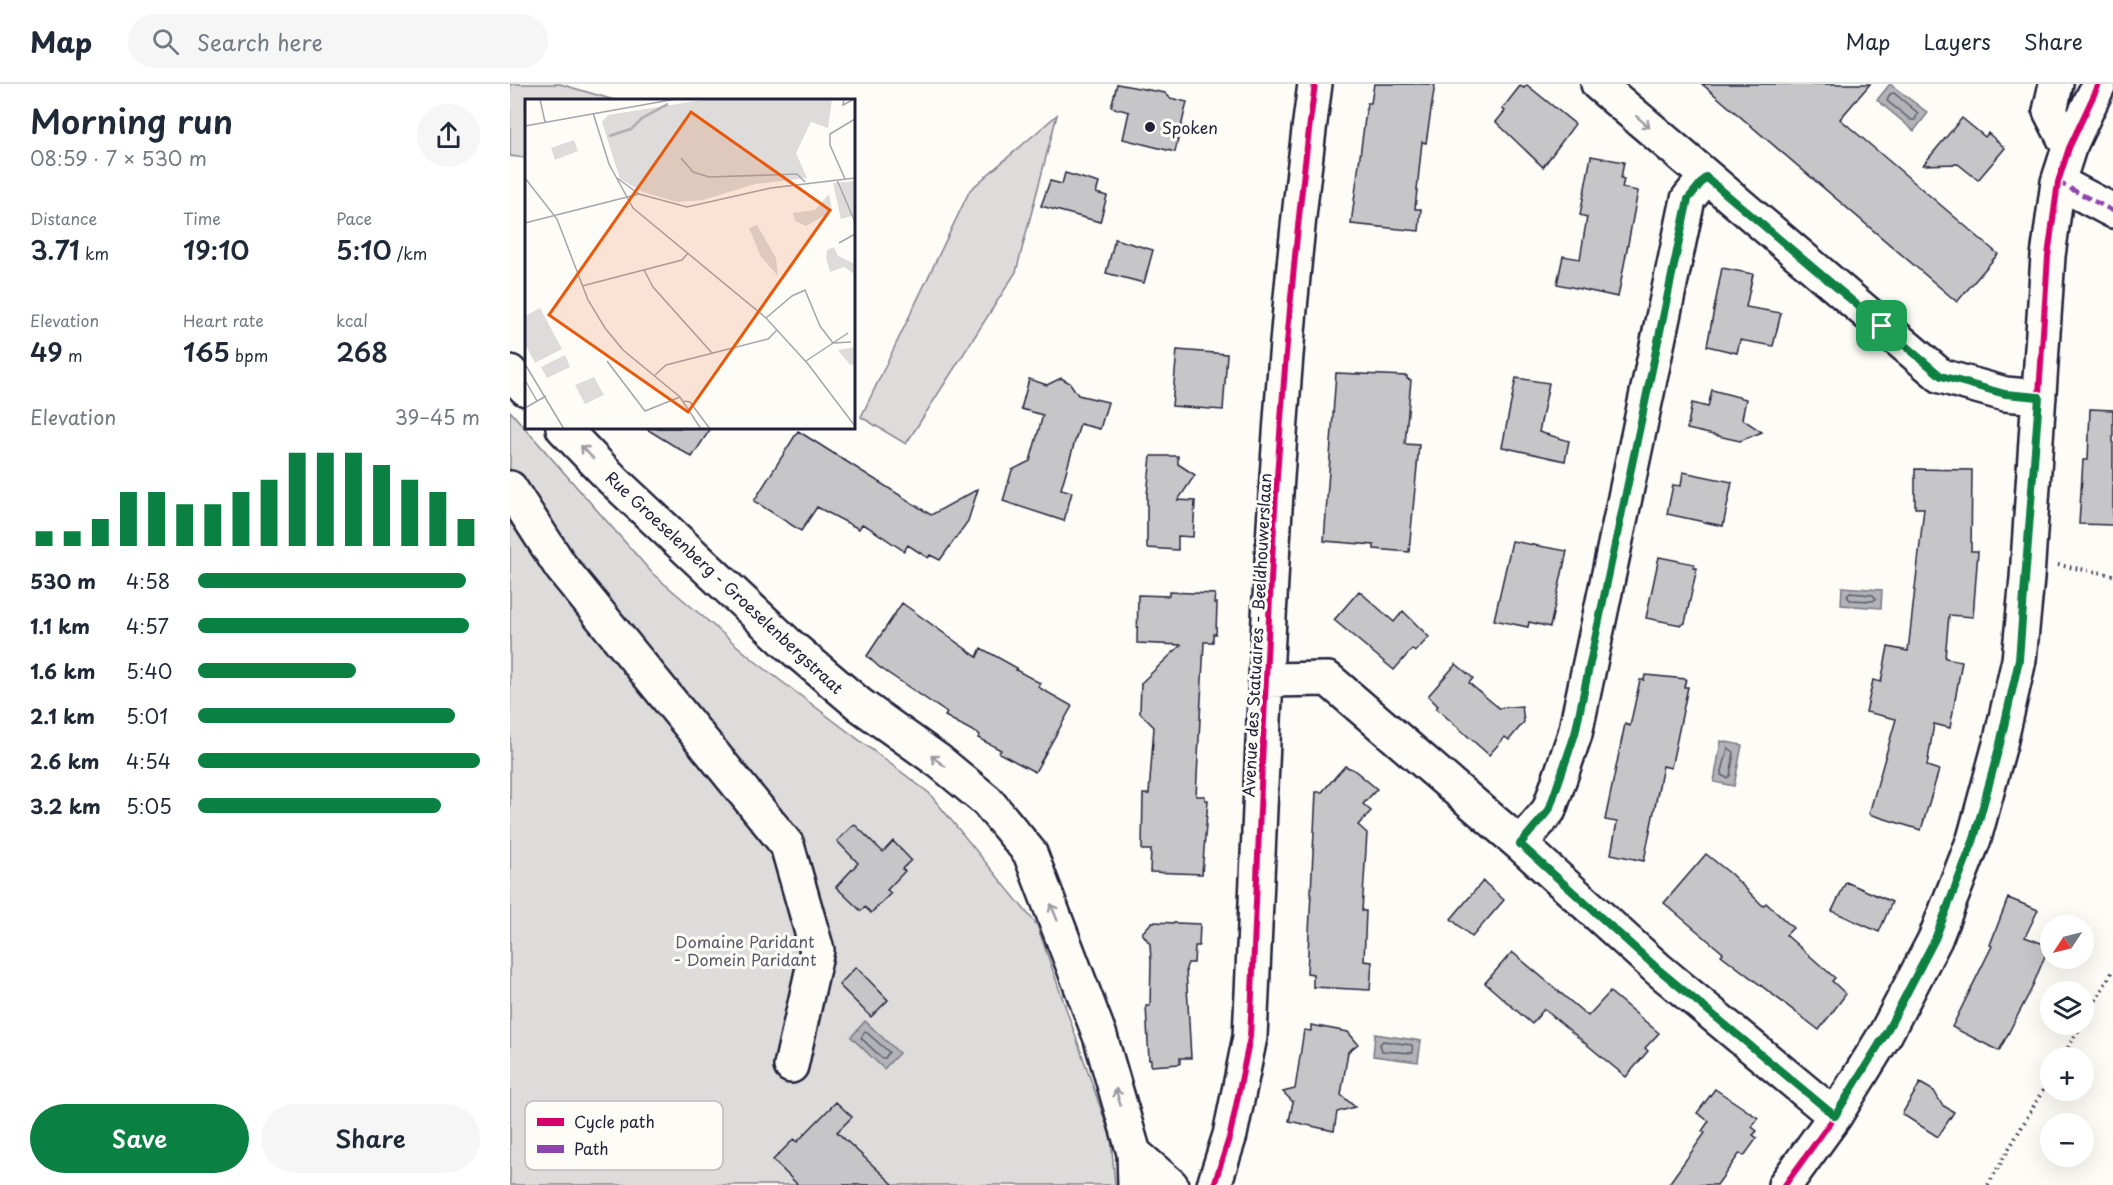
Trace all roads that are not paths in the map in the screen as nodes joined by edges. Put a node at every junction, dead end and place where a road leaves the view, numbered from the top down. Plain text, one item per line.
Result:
1 (1315, 84) edge
2 (1598, 84) edge
3 (2056, 84) edge
4 (2099, 84) edge
5 (2069, 148) junction
6 (1706, 177) junction
7 (2058, 182) junction
8 (2113, 211) edge
9 (510, 372) edge
10 (525, 388) edge
11 (2039, 397) junction
12 (564, 429) edge
13 (510, 488) edge
14 (1267, 680) junction
15 (1520, 844) junction
16 (791, 1066) dead end
17 (1835, 1116) junction
18 (1134, 1153) junction
19 (1135, 1185) edge
20 (1171, 1185) edge
21 (1214, 1185) edge
22 (1785, 1185) edge

1 - 14 street, Avenue des Statuaires - Beeldhouwerslaan
2 -> 6 street
3 - 5 street
4 - 5 street
5 - 7 street
6 - 11 street
6 - 15 street
7 - 8 street
7 - 11 street
9 - 10 street
11 - 17 street
18 -> 12 street, Rue Groeselenberg - Groeselenbergstraat
13 - 16 street
14 - 15 street
14 - 21 street, Avenue des Statuaires - Beeldhouwerslaan
15 - 17 street
17 - 22 street
18 - 19 street, Rue Groeselenberg - Groeselenbergstraat
18 - 20 street

